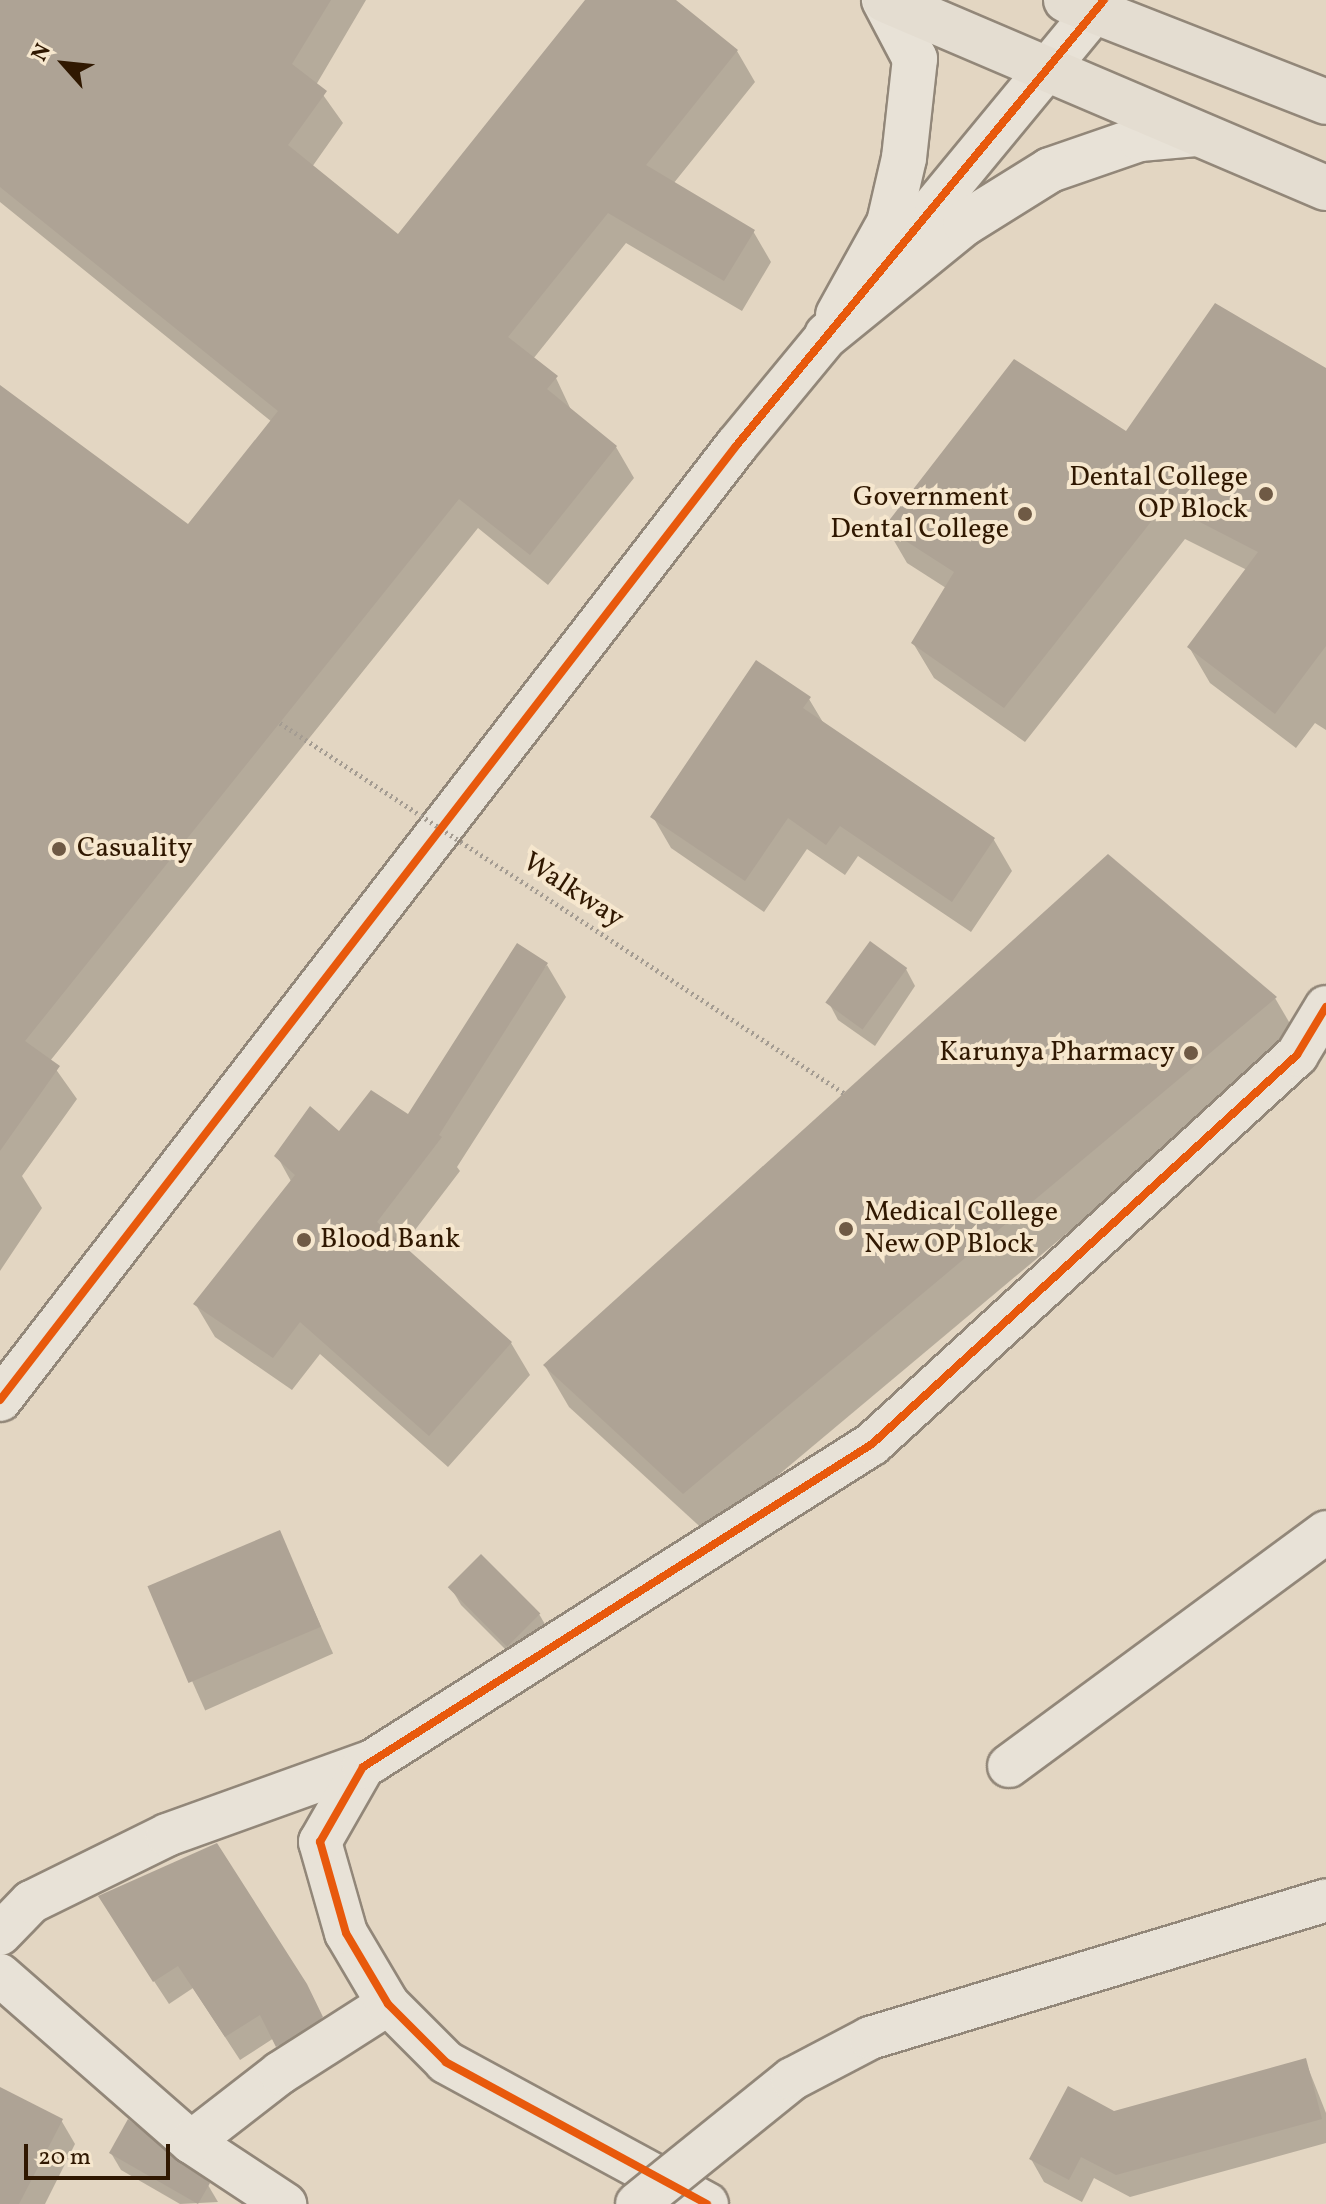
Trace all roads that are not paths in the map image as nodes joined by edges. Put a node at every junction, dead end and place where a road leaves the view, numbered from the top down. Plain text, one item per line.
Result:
1 (884, 0) edge
2 (1089, 4) edge
3 (1047, 72) junction
4 (1326, 102) edge
5 (1196, 134) junction
6 (1326, 188) edge
7 (827, 335) junction
8 (1326, 1007) edge
9 (0, 1400) edge
10 (1326, 1532) edge
11 (372, 1761) junction
12 (1009, 1766) dead end
13 (1326, 1900) edge
14 (0, 1934) edge
15 (0, 1975) edge
16 (388, 2004) junction
17 (191, 2142) junction
18 (285, 2204) edge
19 (637, 2204) edge
20 (707, 2204) edge

1 - 3 main road
1 - 7 main road
2 - 3 street
2 - 4 main road
3 - 5 main road
3 - 7 street
5 - 6 main road
5 - 7 main road
7 - 9 street
8 - 11 street
10 - 12 street
11 - 14 street
11 - 16 street
13 - 19 street, bridge
15 - 17 street
16 - 17 street
16 - 20 street
17 - 18 street

